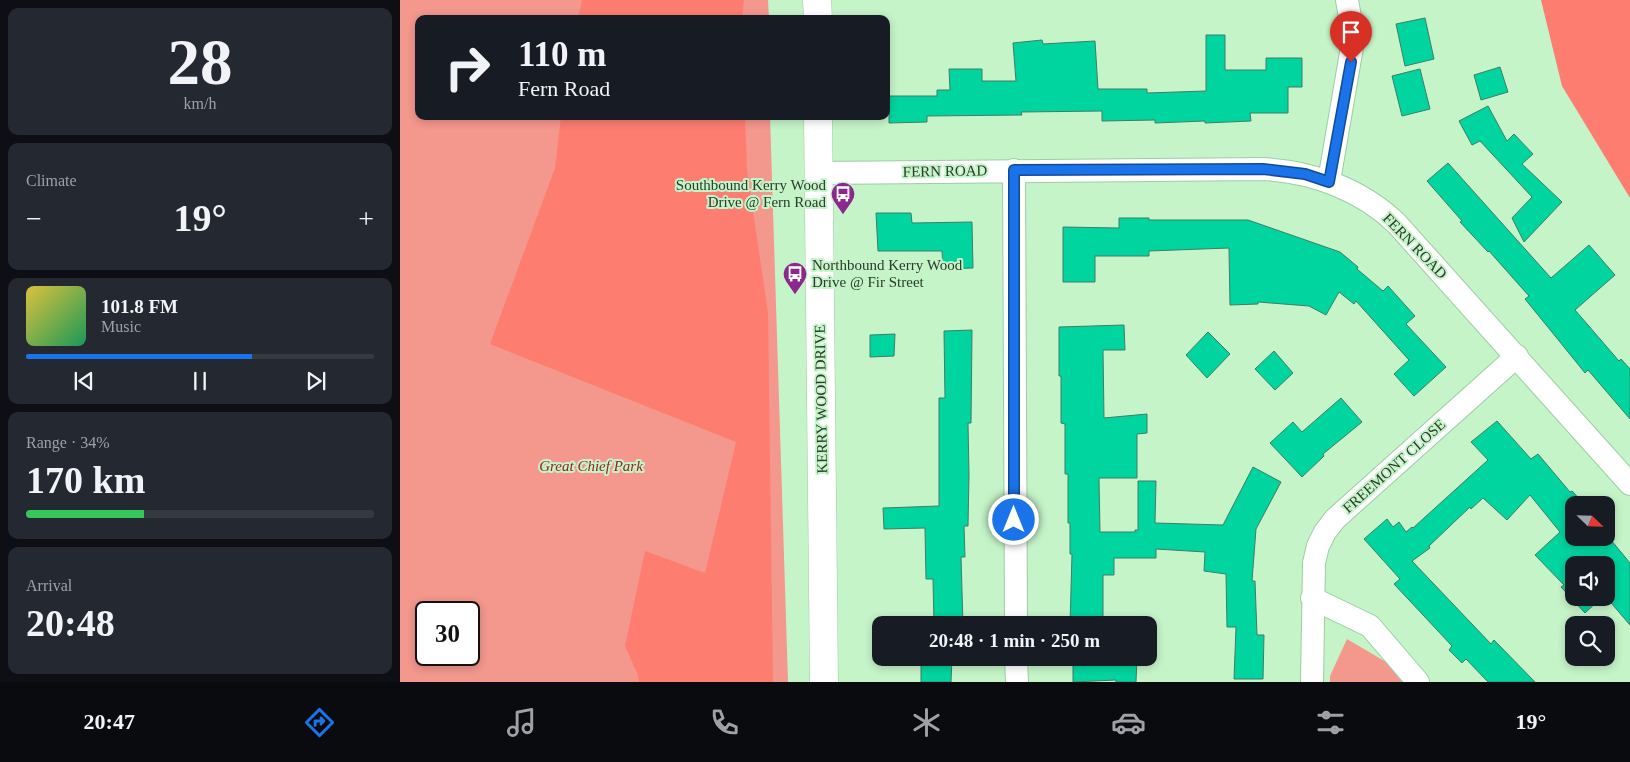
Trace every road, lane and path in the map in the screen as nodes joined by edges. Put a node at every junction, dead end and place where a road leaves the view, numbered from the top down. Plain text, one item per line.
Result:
1 (818, 0) edge
2 (1347, 0) edge
3 (818, 15) edge
4 (818, 120) edge
5 (1014, 170) junction
6 (819, 173) junction
7 (1329, 182) junction
8 (1517, 356) junction
9 (1630, 484) edge
10 (1312, 598) junction
11 (1016, 616) edge
12 (1016, 666) edge
13 (824, 682) edge
14 (1017, 682) edge
15 (1312, 682) edge
16 (1418, 682) edge

1 - 3 street
2 - 7 street
4 - 6 street, KERRY WOOD DRIVE
5 - 6 street, FERN ROAD
5 - 7 street, FERN ROAD
5 - 11 street
6 - 13 street, KERRY WOOD DRIVE
7 - 8 street, FERN ROAD
8 - 9 street, FERN ROAD
8 - 10 street, FREEMONT CLOSE
10 - 15 street, FREEMONT CLOSE
10 - 16 street
12 - 14 street

